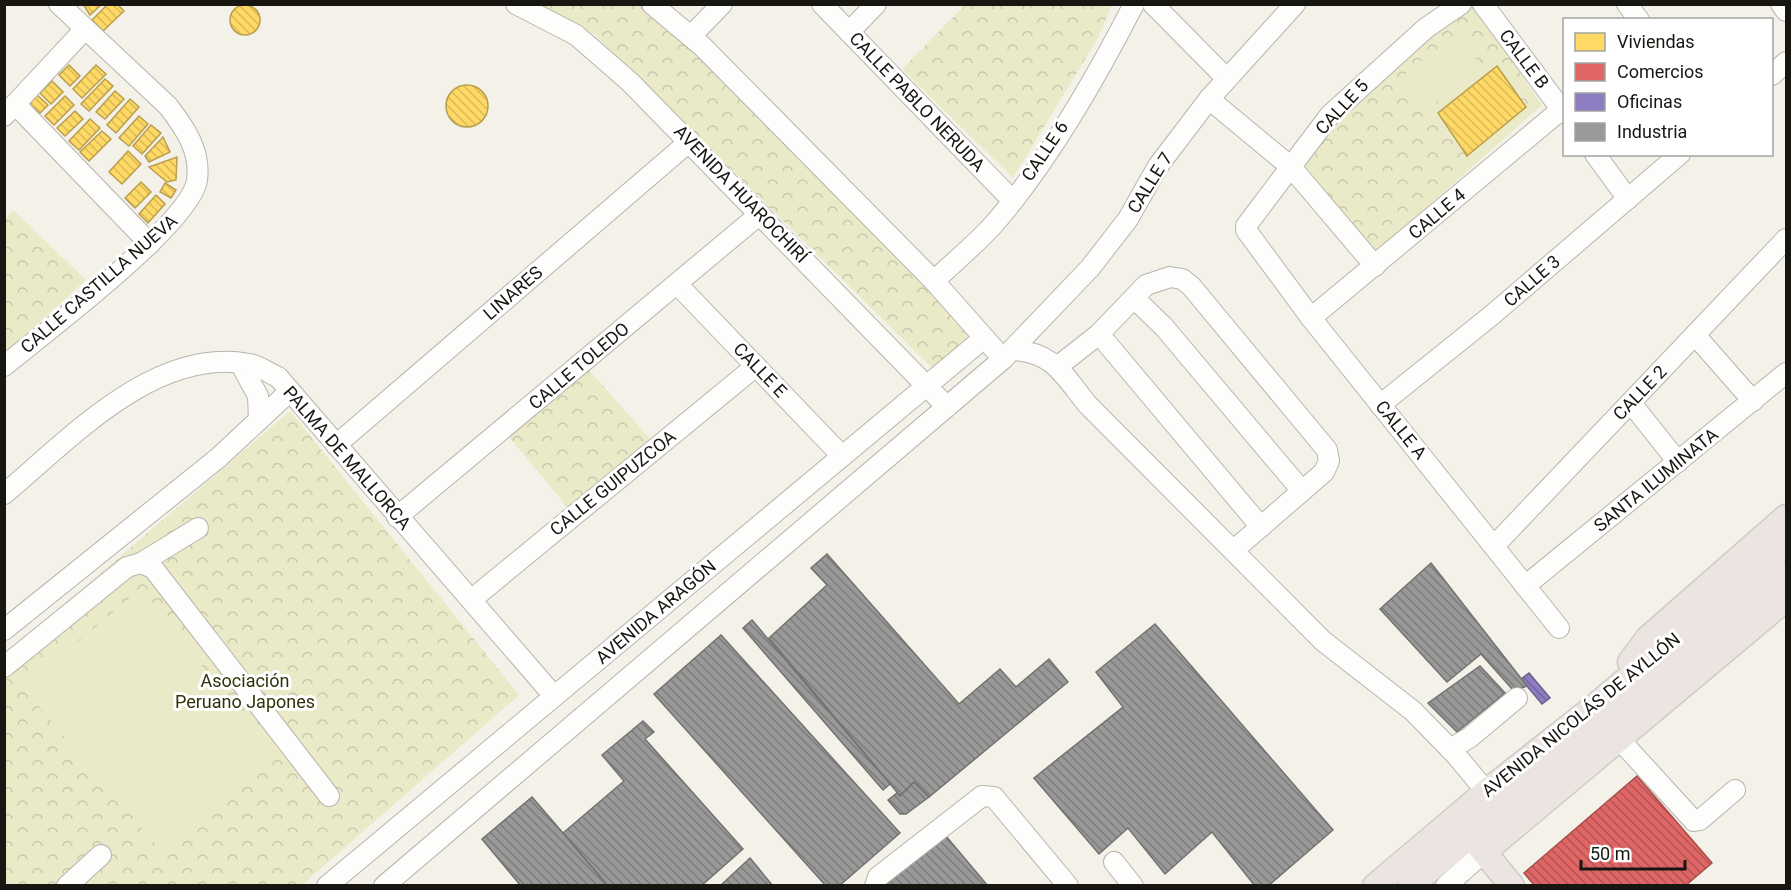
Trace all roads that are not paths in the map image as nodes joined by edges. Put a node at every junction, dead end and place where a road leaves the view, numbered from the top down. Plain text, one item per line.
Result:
1 (59, 4) edge
2 (516, 4) edge
3 (652, 4) edge
4 (722, 4) edge
5 (822, 4) edge
6 (876, 4) edge
7 (1134, 4) edge
8 (1153, 4) edge
9 (1295, 4) edge
10 (1461, 4) edge
11 (1483, 4) edge
12 (1628, 4) edge
13 (1781, 4) edge
14 (1786, 11) edge
15 (1638, 18) edge
16 (85, 29) junction
17 (849, 32) junction
18 (691, 36) junction
19 (1786, 62) edge
20 (1773, 74) edge
21 (1226, 78) junction
22 (1209, 99) junction
23 (10, 110) edge
24 (1563, 111) edge
25 (690, 141) junction
26 (1596, 156) edge
27 (1678, 156) edge
28 (1291, 167) junction
29 (1628, 199) junction
30 (1012, 200) junction
31 (760, 214) junction
32 (1246, 230) joint
33 (150, 244) junction
34 (1783, 253) edge
35 (1375, 266) junction
36 (934, 281) junction
37 (677, 284) junction
38 (1134, 298) junction
39 (1311, 318) junction
40 (1099, 334) junction
41 (1695, 335) junction
42 (984, 338) junction
43 (1007, 355) junction
44 (240, 363) junction
45 (4, 366) edge
46 (756, 366) junction
47 (1057, 366) junction
48 (1786, 373) edge
49 (927, 385) junction
50 (290, 391) junction
51 (1752, 401) junction
52 (1631, 403) junction
53 (1380, 405) junction
54 (948, 406) junction
55 (259, 420) junction
56 (336, 445) junction
57 (842, 456) junction
58 (1678, 462) junction
59 (1302, 491) junction
60 (4, 494) edge
61 (397, 517) junction
62 (1261, 526) junction
63 (198, 528) dead end
64 (1784, 532) edge
65 (1494, 546) junction
66 (1234, 550) junction
67 (141, 563) junction
68 (1786, 574) edge
69 (1525, 586) junction
70 (1786, 599) edge
71 (471, 600) junction
72 (1559, 628) dead end
73 (4, 630) edge
74 (4, 667) edge
75 (554, 696) junction
76 (1517, 698) dead end
77 (1619, 739) junction
78 (1450, 749) junction
79 (1735, 790) dead end
80 (329, 796) dead end
81 (1493, 801) junction
82 (1470, 835) junction
83 (101, 855) dead end
84 (1114, 862) dead end
85 (1433, 873) edge
86 (67, 885) edge
87 (327, 885) edge
88 (384, 885) edge
89 (875, 885) edge
90 (1068, 885) edge
91 (1133, 885) edge
92 (1375, 885) edge
93 (1410, 885) edge
94 (1512, 885) edge

1 - 16 street, CALLE CASTILLA NUEVA
2 - 25 street, AVENIDA HUAROCHIRÍ
3 - 18 street
4 - 18 street
5 - 17 street, CALLE PABLO NERUDA
6 - 17 street
7 - 30 street, CALLE 6
8 - 21 street
9 - 21 street, CALLE 7
10 - 28 street, CALLE 5
11 - 24 street, CALLE B
12 - 15 street
13 - 14 street
16 - 23 street
16 - 33 street, CALLE CASTILLA NUEVA
17 - 30 street, CALLE PABLO NERUDA
18 - 36 street
19 - 20 street
21 - 22 street, CALLE 7
22 - 28 street
22 - 43 street, CALLE 7
23 - 33 street
24 - 35 street, CALLE 4
25 - 31 street, AVENIDA HUAROCHIRÍ
25 - 56 street, LINARES
26 - 29 street
27 - 29 street, CALLE 3
28 - 32 street, CALLE 5
28 - 35 street
29 - 53 street, CALLE 3
30 - 36 street, CALLE 6
31 - 37 street, CALLE TOLEDO
31 - 49 street, AVENIDA HUAROCHIRÍ
32 - 39 street, CALLE A
33 - 45 street, CALLE CASTILLA NUEVA
34 - 41 street, CALLE 2
35 - 39 street, CALLE 4
36 - 42 street
37 - 46 street, CALLE E
37 - 61 street, CALLE TOLEDO
38 - 40 street
38 - 59 street
38 - 59 street
39 - 53 street, CALLE A
40 - 47 street
40 - 62 street
41 - 51 street
41 - 52 street, CALLE 2
42 - 43 street
42 - 49 street, AVENIDA ARAGÓN
43 - 47 street
43 - 54 street, AVENIDA ARAGÓN
44 - 50 street, PALMA DE MALLORCA
44 - 55 street
44 - 60 street, PALMA DE MALLORCA
46 - 57 street, CALLE E
46 - 71 street, CALLE GUIPUZCOA
47 - 66 street
48 - 51 street, SANTA ILUMINATA
49 - 54 street, AVENIDA HUAROCHIRÍ
49 - 57 street, AVENIDA ARAGÓN
50 - 55 street
50 - 56 street, PALMA DE MALLORCA
51 - 58 street, SANTA ILUMINATA
52 - 58 street
52 - 65 street, CALLE 2
53 - 65 street, CALLE A
54 - 88 street, AVENIDA ARAGÓN
55 - 73 street
56 - 61 street, PALMA DE MALLORCA
57 - 75 street, AVENIDA ARAGÓN
58 - 69 street, SANTA ILUMINATA
59 - 62 street
61 - 71 street, PALMA DE MALLORCA
62 - 66 street
63 - 67 street
64 - 81 main road, AVENIDA NICOLÁS DE AYLLÓN
65 - 69 street, CALLE A
66 - 78 street
67 - 74 street
67 - 80 street
68 - 81 main road, AVENIDA NICOLÁS DE AYLLÓN
69 - 72 street, CALLE A
70 - 77 main road, AVENIDA NICOLÁS DE AYLLÓN
71 - 75 street, PALMA DE MALLORCA
75 - 87 street, AVENIDA ARAGÓN
76 - 78 street
77 - 79 street
77 - 82 main road, AVENIDA NICOLÁS DE AYLLÓN
78 - 81 street
81 - 82 main road, AVENIDA NICOLÁS DE AYLLÓN
82 - 85 main road, AVENIDA NICOLÁS DE AYLLÓN
82 - 94 main road
83 - 86 street
84 - 91 street
85 - 92 main road, AVENIDA NICOLÁS DE AYLLÓN
85 - 93 main road, AVENIDA NICOLÁS DE AYLLÓN
89 - 90 street

